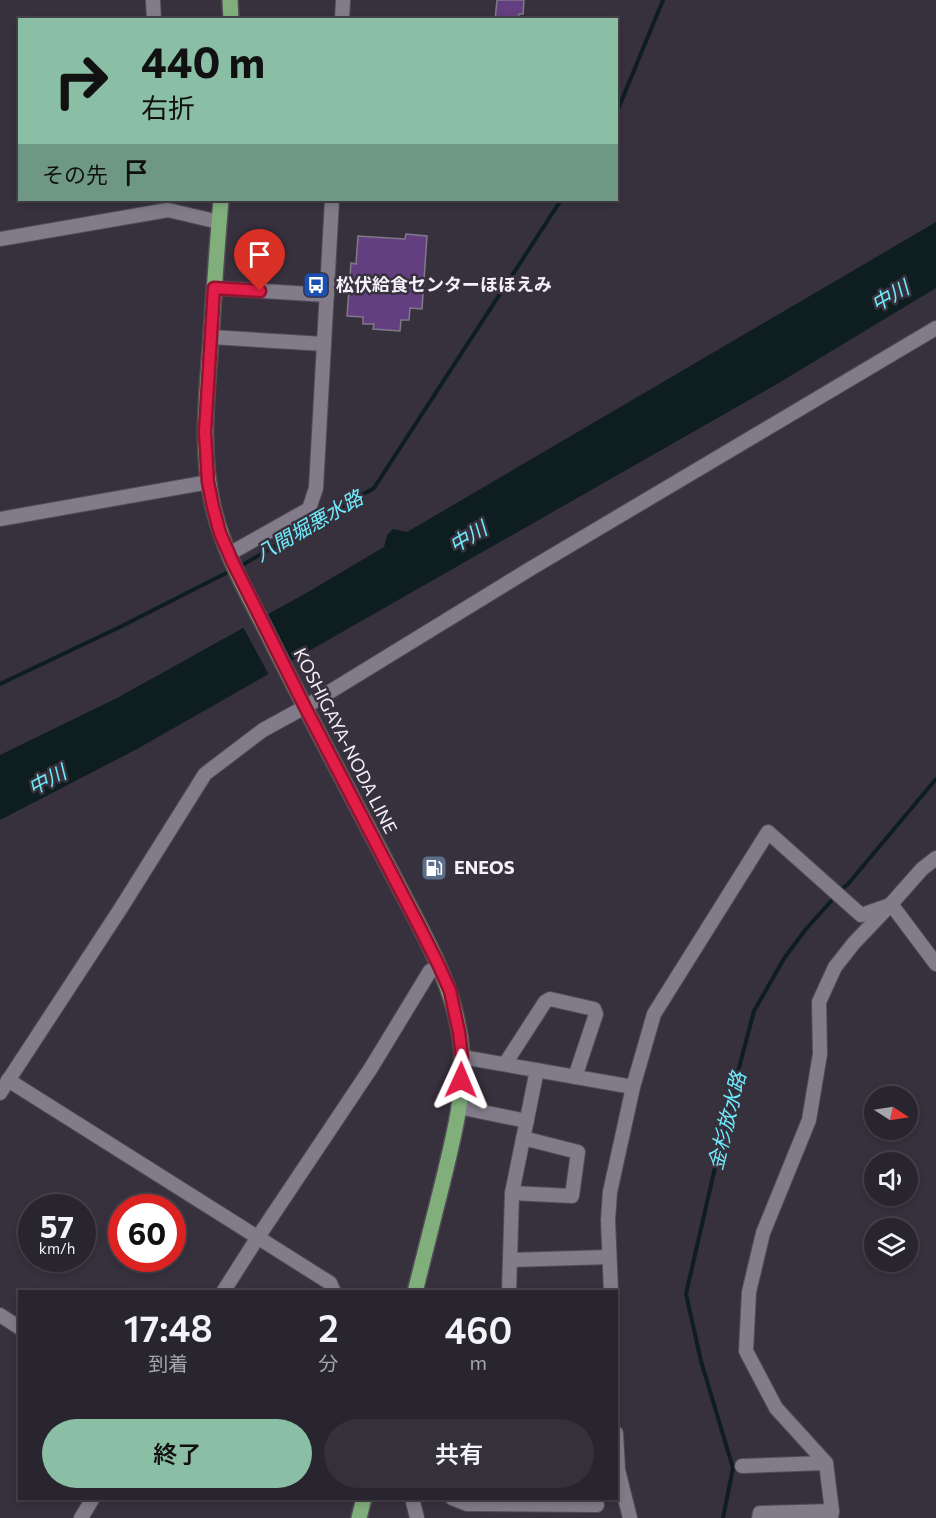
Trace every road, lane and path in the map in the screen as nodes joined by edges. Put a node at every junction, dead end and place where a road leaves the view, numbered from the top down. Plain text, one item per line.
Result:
1 (153, 0) edge
2 (230, 0) edge
3 (343, 0) edge
4 (154, 18) edge
5 (231, 18) edge
6 (342, 18) edge
7 (221, 201) edge
8 (332, 201) edge
9 (167, 205) edge
10 (219, 222) junction
11 (0, 239) edge
12 (214, 288) junction
13 (327, 294) junction
14 (936, 328) edge
15 (211, 337) junction
16 (324, 344) junction
17 (208, 482) junction
18 (0, 519) edge
19 (231, 559) junction
20 (303, 704) junction
21 (936, 858) edge
22 (891, 904) junction
23 (936, 964) edge
24 (439, 966) junction
25 (462, 1057) junction
26 (505, 1064) junction
27 (537, 1070) junction
28 (575, 1077) junction
29 (8, 1080) junction
30 (633, 1087) junction
31 (0, 1093) edge
32 (458, 1107) junction
33 (526, 1121) junction
34 (523, 1138) junction
35 (512, 1193) junction
36 (258, 1237) junction
37 (609, 1257) junction
38 (510, 1260) junction
39 (224, 1290) edge
40 (333, 1290) edge
41 (416, 1290) edge
42 (509, 1290) edge
43 (611, 1290) edge
44 (0, 1315) edge
45 (18, 1327) edge
46 (826, 1463) junction
47 (742, 1466) dead end
48 (618, 1470) edge
49 (92, 1500) edge
50 (364, 1500) edge
51 (412, 1500) edge
52 (597, 1505) dead end
53 (467, 1507) edge
54 (831, 1514) edge
55 (81, 1518) edge
56 (359, 1518) edge
57 (417, 1518) edge
58 (630, 1518) edge
59 (759, 1518) edge

1 - 4 street
2 - 5 main road
3 - 6 street
7 - 10 main road, KOSHIGAYA-NODA LINE
8 - 13 street
9 - 10 street
9 - 11 street
10 - 12 main road, KOSHIGAYA-NODA LINE
12 - 13 street
12 - 15 main road, KOSHIGAYA-NODA LINE
13 - 16 street
14 - 20 street
15 - 16 street
15 - 17 main road, KOSHIGAYA-NODA LINE
16 - 19 street
17 - 18 street
17 - 19 main road, KOSHIGAYA-NODA LINE
19 - 20 main road, KOSHIGAYA-NODA LINE
20 - 24 main road, KOSHIGAYA-NODA LINE
20 - 29 street
21 - 22 street
22 - 23 street
22 - 30 street
22 - 46 street
24 - 25 main road, KOSHIGAYA-NODA LINE
24 - 36 street
25 - 26 street
25 - 32 main road, KOSHIGAYA-NODA LINE
26 - 27 street
26 - 28 street
27 - 28 street
27 - 33 street
28 - 30 street
29 - 31 street
29 - 36 street
30 - 37 street
32 - 33 street
32 - 41 main road, KOSHIGAYA-NODA LINE
33 - 34 street
34 - 35 street
34 - 35 street
35 - 38 street
36 - 39 street
36 - 40 street
37 - 38 street
37 - 43 street
38 - 42 street
44 - 45 street
46 - 47 street
46 - 54 street
48 - 58 street
49 - 55 street
50 - 56 main road
51 - 57 street
52 - 53 street
54 - 59 street

